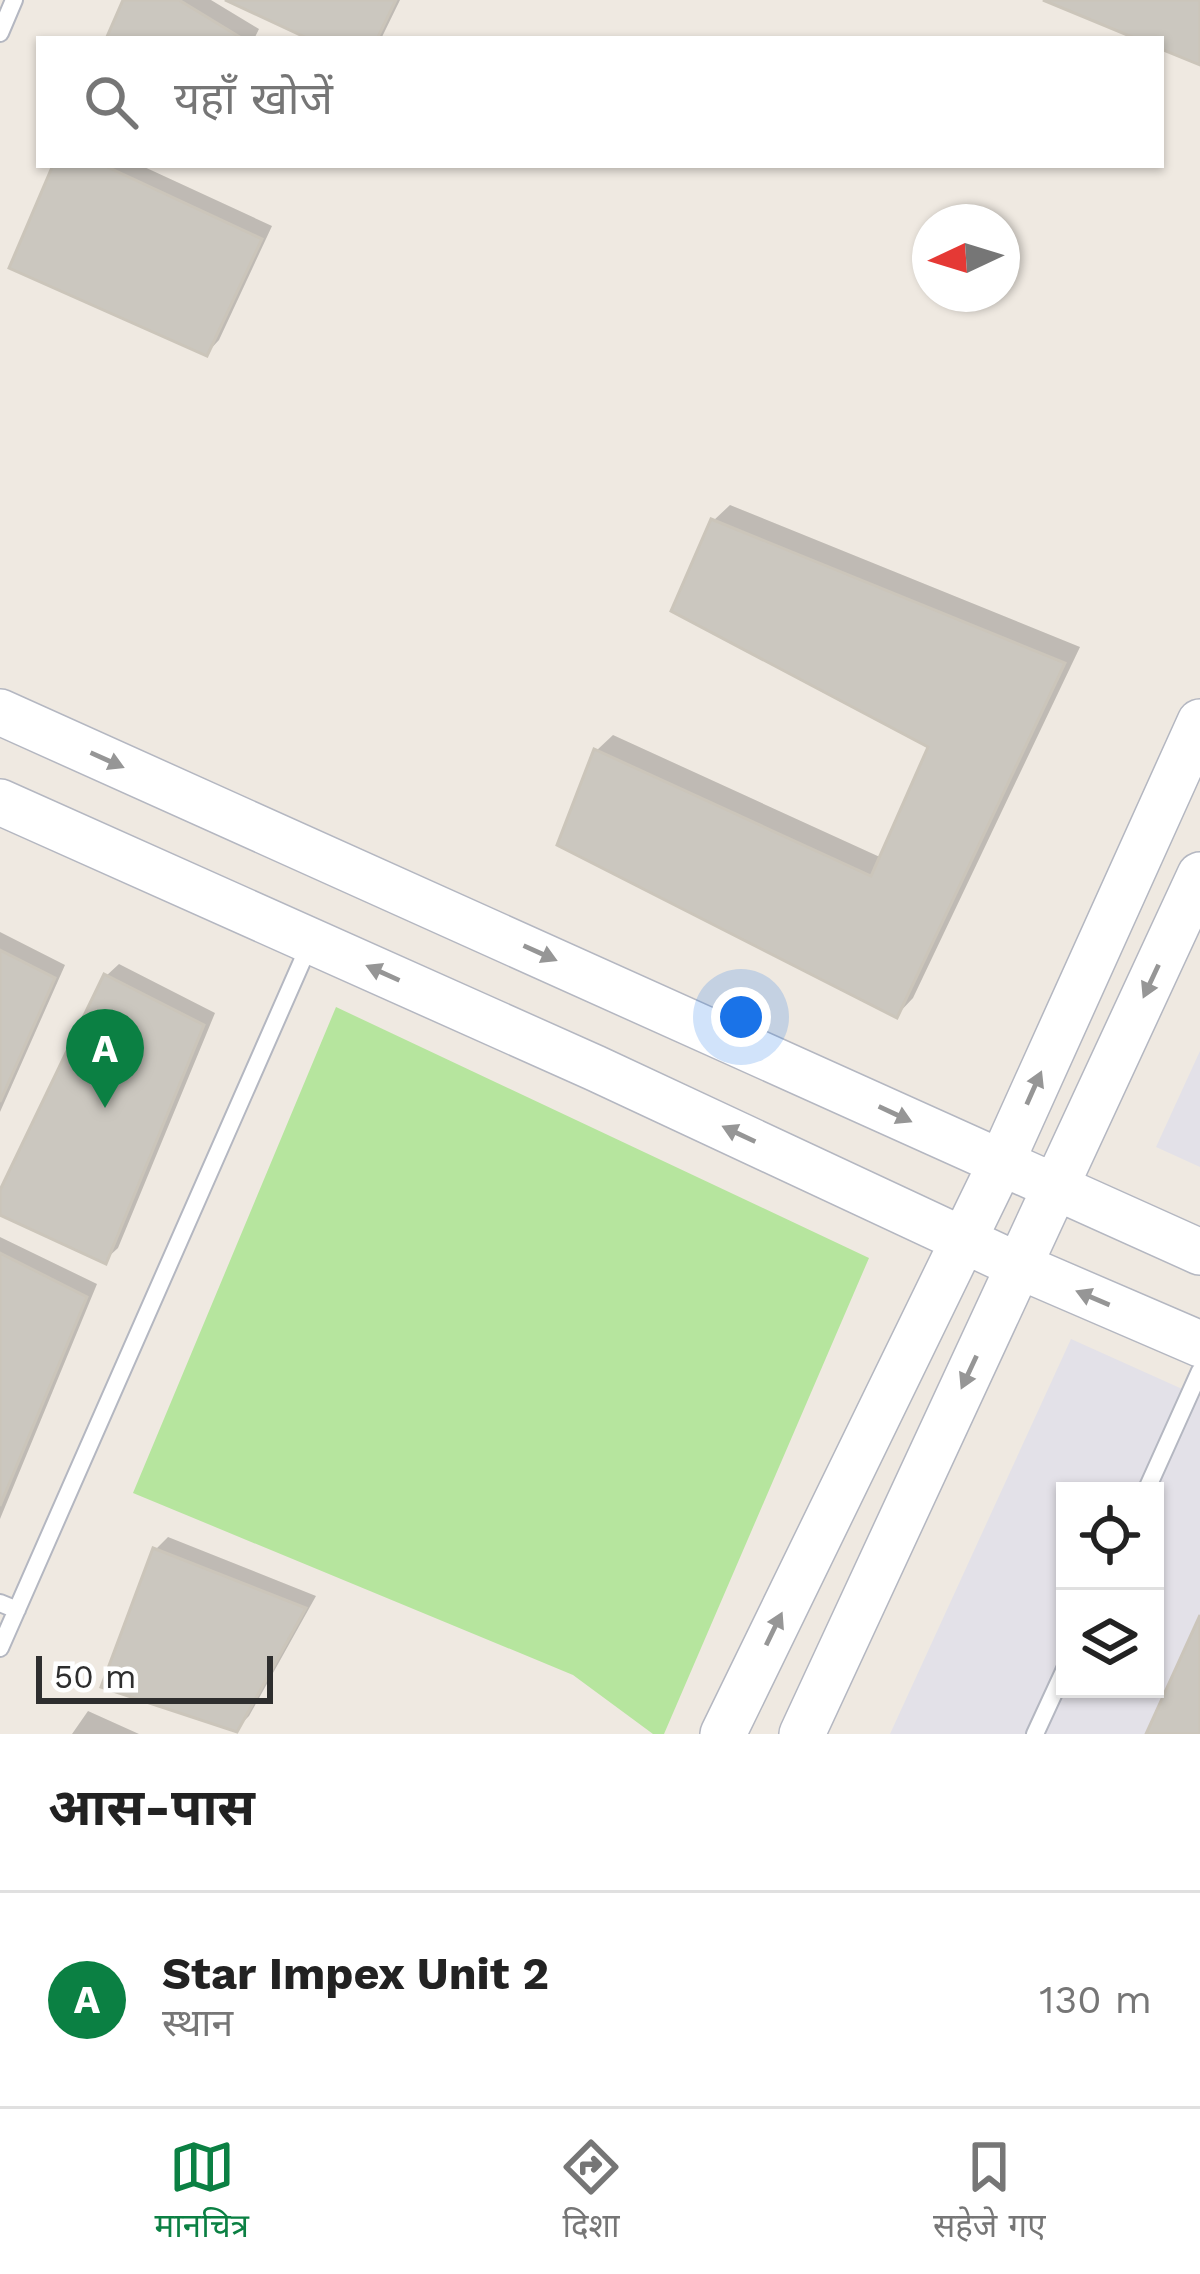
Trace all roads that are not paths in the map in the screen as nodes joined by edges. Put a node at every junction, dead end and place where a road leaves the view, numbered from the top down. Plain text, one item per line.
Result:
1 (14, 0) edge
2 (0, 32) edge
3 (0, 712) edge
4 (1200, 722) edge
5 (0, 802) edge
6 (1200, 874) edge
7 (311, 941) junction
8 (1001, 1162) junction
9 (1055, 1185) junction
10 (963, 1237) junction
11 (1200, 1252) edge
12 (1019, 1266) junction
13 (1200, 1344) edge
14 (1200, 1371) edge
15 (1150, 1482) edge
16 (8, 1606) edge
17 (0, 1648) edge
18 (1056, 1688) edge
19 (723, 1734) edge
20 (802, 1734) edge
21 (1035, 1734) edge

1 - 2 lane
3 -> 8 street
8 -> 4 street
5 - 7 street
6 -> 9 street
10 -> 7 street
7 - 16 lane
8 - 9 street
8 - 10 street
9 - 11 street
9 - 12 street
10 - 12 street
19 -> 10 street
13 -> 12 street
12 -> 20 street
14 - 15 lane
16 - 17 lane
18 - 21 lane

